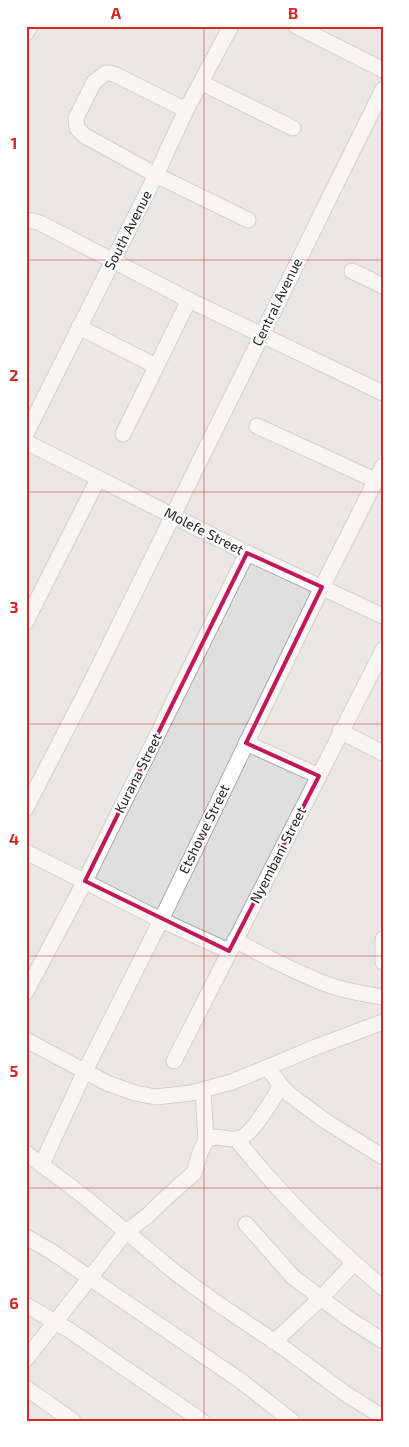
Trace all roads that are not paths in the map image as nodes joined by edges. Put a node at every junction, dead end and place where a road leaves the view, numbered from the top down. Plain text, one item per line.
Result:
1 (29, 26) edge
2 (231, 26) edge
3 (296, 26) edge
4 (26, 33) edge
5 (383, 70) edge
6 (202, 83) junction
7 (383, 89) edge
8 (186, 110) junction
9 (293, 128) dead end
10 (156, 175) junction
11 (248, 220) dead end
12 (26, 222) edge
13 (112, 260) junction
14 (352, 271) dead end
15 (383, 286) edge
16 (189, 300) junction
17 (79, 327) junction
18 (261, 334) junction
19 (156, 366) junction
20 (383, 394) edge
21 (257, 426) dead end
22 (26, 434) edge
23 (123, 434) dead end
24 (26, 442) edge
25 (380, 472) edge
26 (98, 479) junction
27 (173, 515) junction
28 (247, 553) junction
29 (322, 587) junction
30 (383, 616) edge
31 (26, 622) edge
32 (383, 650) edge
33 (340, 731) junction
34 (246, 743) junction
35 (383, 753) edge
36 (318, 776) junction
37 (26, 808) edge
38 (26, 852) edge
39 (85, 881) junction
40 (161, 920) junction
41 (383, 939) edge
42 (232, 945) junction
43 (383, 962) edge
44 (26, 992) edge
45 (383, 998) edge
46 (383, 1022) edge
47 (26, 1040) edge
48 (174, 1061) dead end
49 (268, 1068) junction
50 (85, 1071) junction
51 (281, 1086) junction
52 (203, 1090) junction
53 (236, 1139) junction
54 (206, 1140) junction
55 (26, 1153) edge
56 (383, 1157) edge
57 (42, 1164) junction
58 (246, 1224) dead end
59 (126, 1232) junction
60 (26, 1237) edge
61 (354, 1263) junction
62 (89, 1277) junction
63 (383, 1288) edge
64 (321, 1298) junction
65 (26, 1305) edge
66 (55, 1322) junction
67 (383, 1341) edge
68 (274, 1342) junction
69 (26, 1359) edge
70 (26, 1388) edge
71 (383, 1417) edge
72 (73, 1421) edge
73 (202, 1421) edge
74 (292, 1421) edge

1 - 4 street
2 - 6 street, South Avenue
3 - 5 street
6 - 8 street, South Avenue
6 - 9 street
7 - 18 street, Central Avenue
8 - 10 street, South Avenue
8 - 10 street
10 - 11 street
10 - 13 street, South Avenue
12 - 13 street
13 - 16 street
13 - 17 street, South Avenue
14 - 15 street
16 - 18 street
16 - 19 street
17 - 19 street
17 - 22 street, South Avenue
18 - 20 street
18 - 27 street, Central Avenue
19 - 23 street
21 - 25 street
24 - 26 street, Molefe Street
25 - 29 street, Etshowe Street
26 - 27 street, Molefe Street
26 - 31 street
27 - 28 street, Molefe Street
27 - 37 street, Central Avenue
28 - 29 street, Molefe Street
28 - 39 street, Kurana Street
29 - 30 street, Molefe Street
29 - 34 street, Etshowe Street
32 - 33 street, Nyembani Street
33 - 35 street
33 - 36 street, Nyembani Street
34 - 36 street
34 - 40 street, Etshowe Street
36 - 42 street, Nyembani Street
38 - 39 street
39 - 40 street
39 - 44 street, Kurana Street
40 - 42 street
40 - 50 street, Etshowe Street
41 - 43 street
42 - 45 street
42 - 48 street, Nyembani Street
46 - 49 street
47 - 50 street
49 - 51 street
49 - 52 street
50 - 52 street
50 - 57 street, Etshowe Street
51 - 53 street
51 - 56 street
52 - 54 street
53 - 54 street
53 - 61 street
54 - 59 street
55 - 57 street
57 - 59 street
58 - 64 street
59 - 62 street
59 - 68 street
60 - 62 street
61 - 63 street
61 - 64 street
62 - 66 street
62 - 74 street
64 - 67 street
64 - 68 street
65 - 66 street
66 - 69 street
66 - 73 street
68 - 71 street
70 - 72 street

